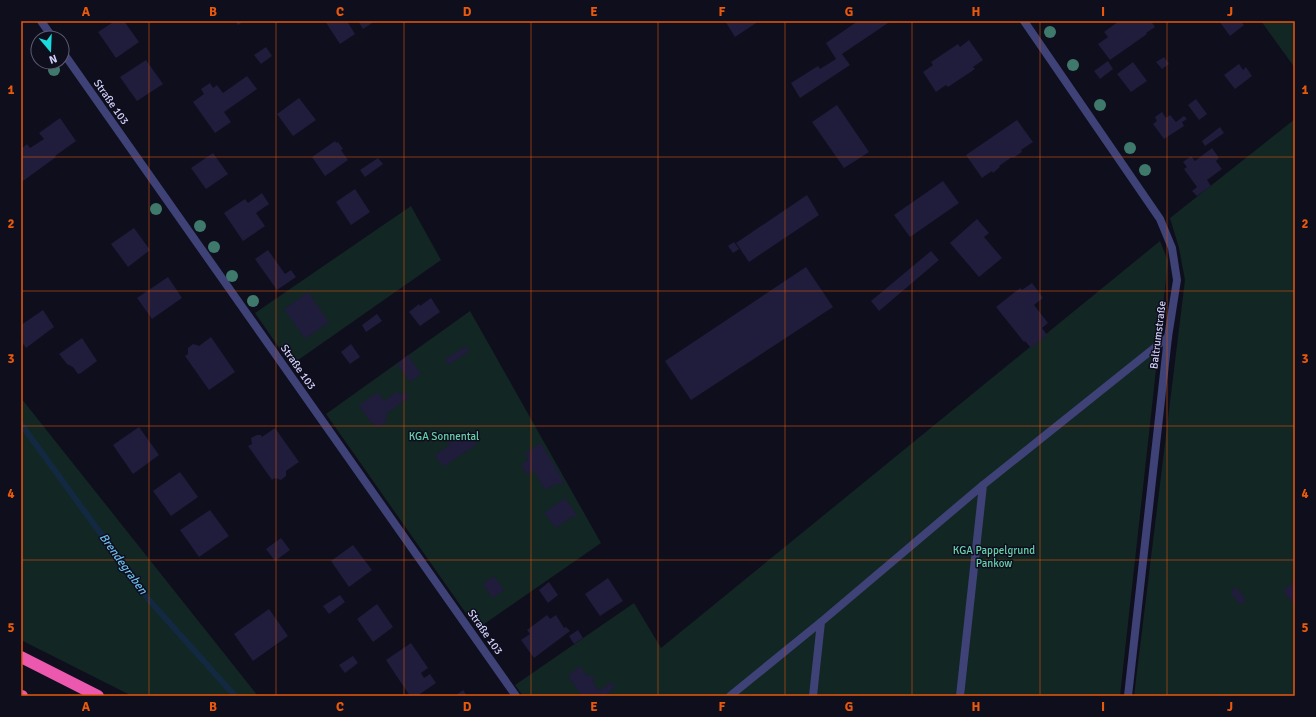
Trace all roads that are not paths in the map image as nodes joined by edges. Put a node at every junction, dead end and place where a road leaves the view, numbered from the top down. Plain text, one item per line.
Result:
1 (41, 21) edge
2 (1024, 21) edge
3 (47, 30) edge
4 (70, 62) edge
5 (1168, 337) junction
6 (983, 485) junction
7 (821, 622) junction
8 (21, 657) edge
9 (98, 696) edge
10 (516, 696) edge
11 (730, 696) edge
12 (813, 696) edge
13 (960, 696) edge
14 (1128, 696) edge

1 - 3 street
2 - 5 street, Baltrumstraße
4 - 10 street, Straße 103
5 - 6 street
5 - 14 street, Baltrumstraße
6 - 7 street
6 - 13 street
7 - 11 street
7 - 12 street
8 - 9 highway

